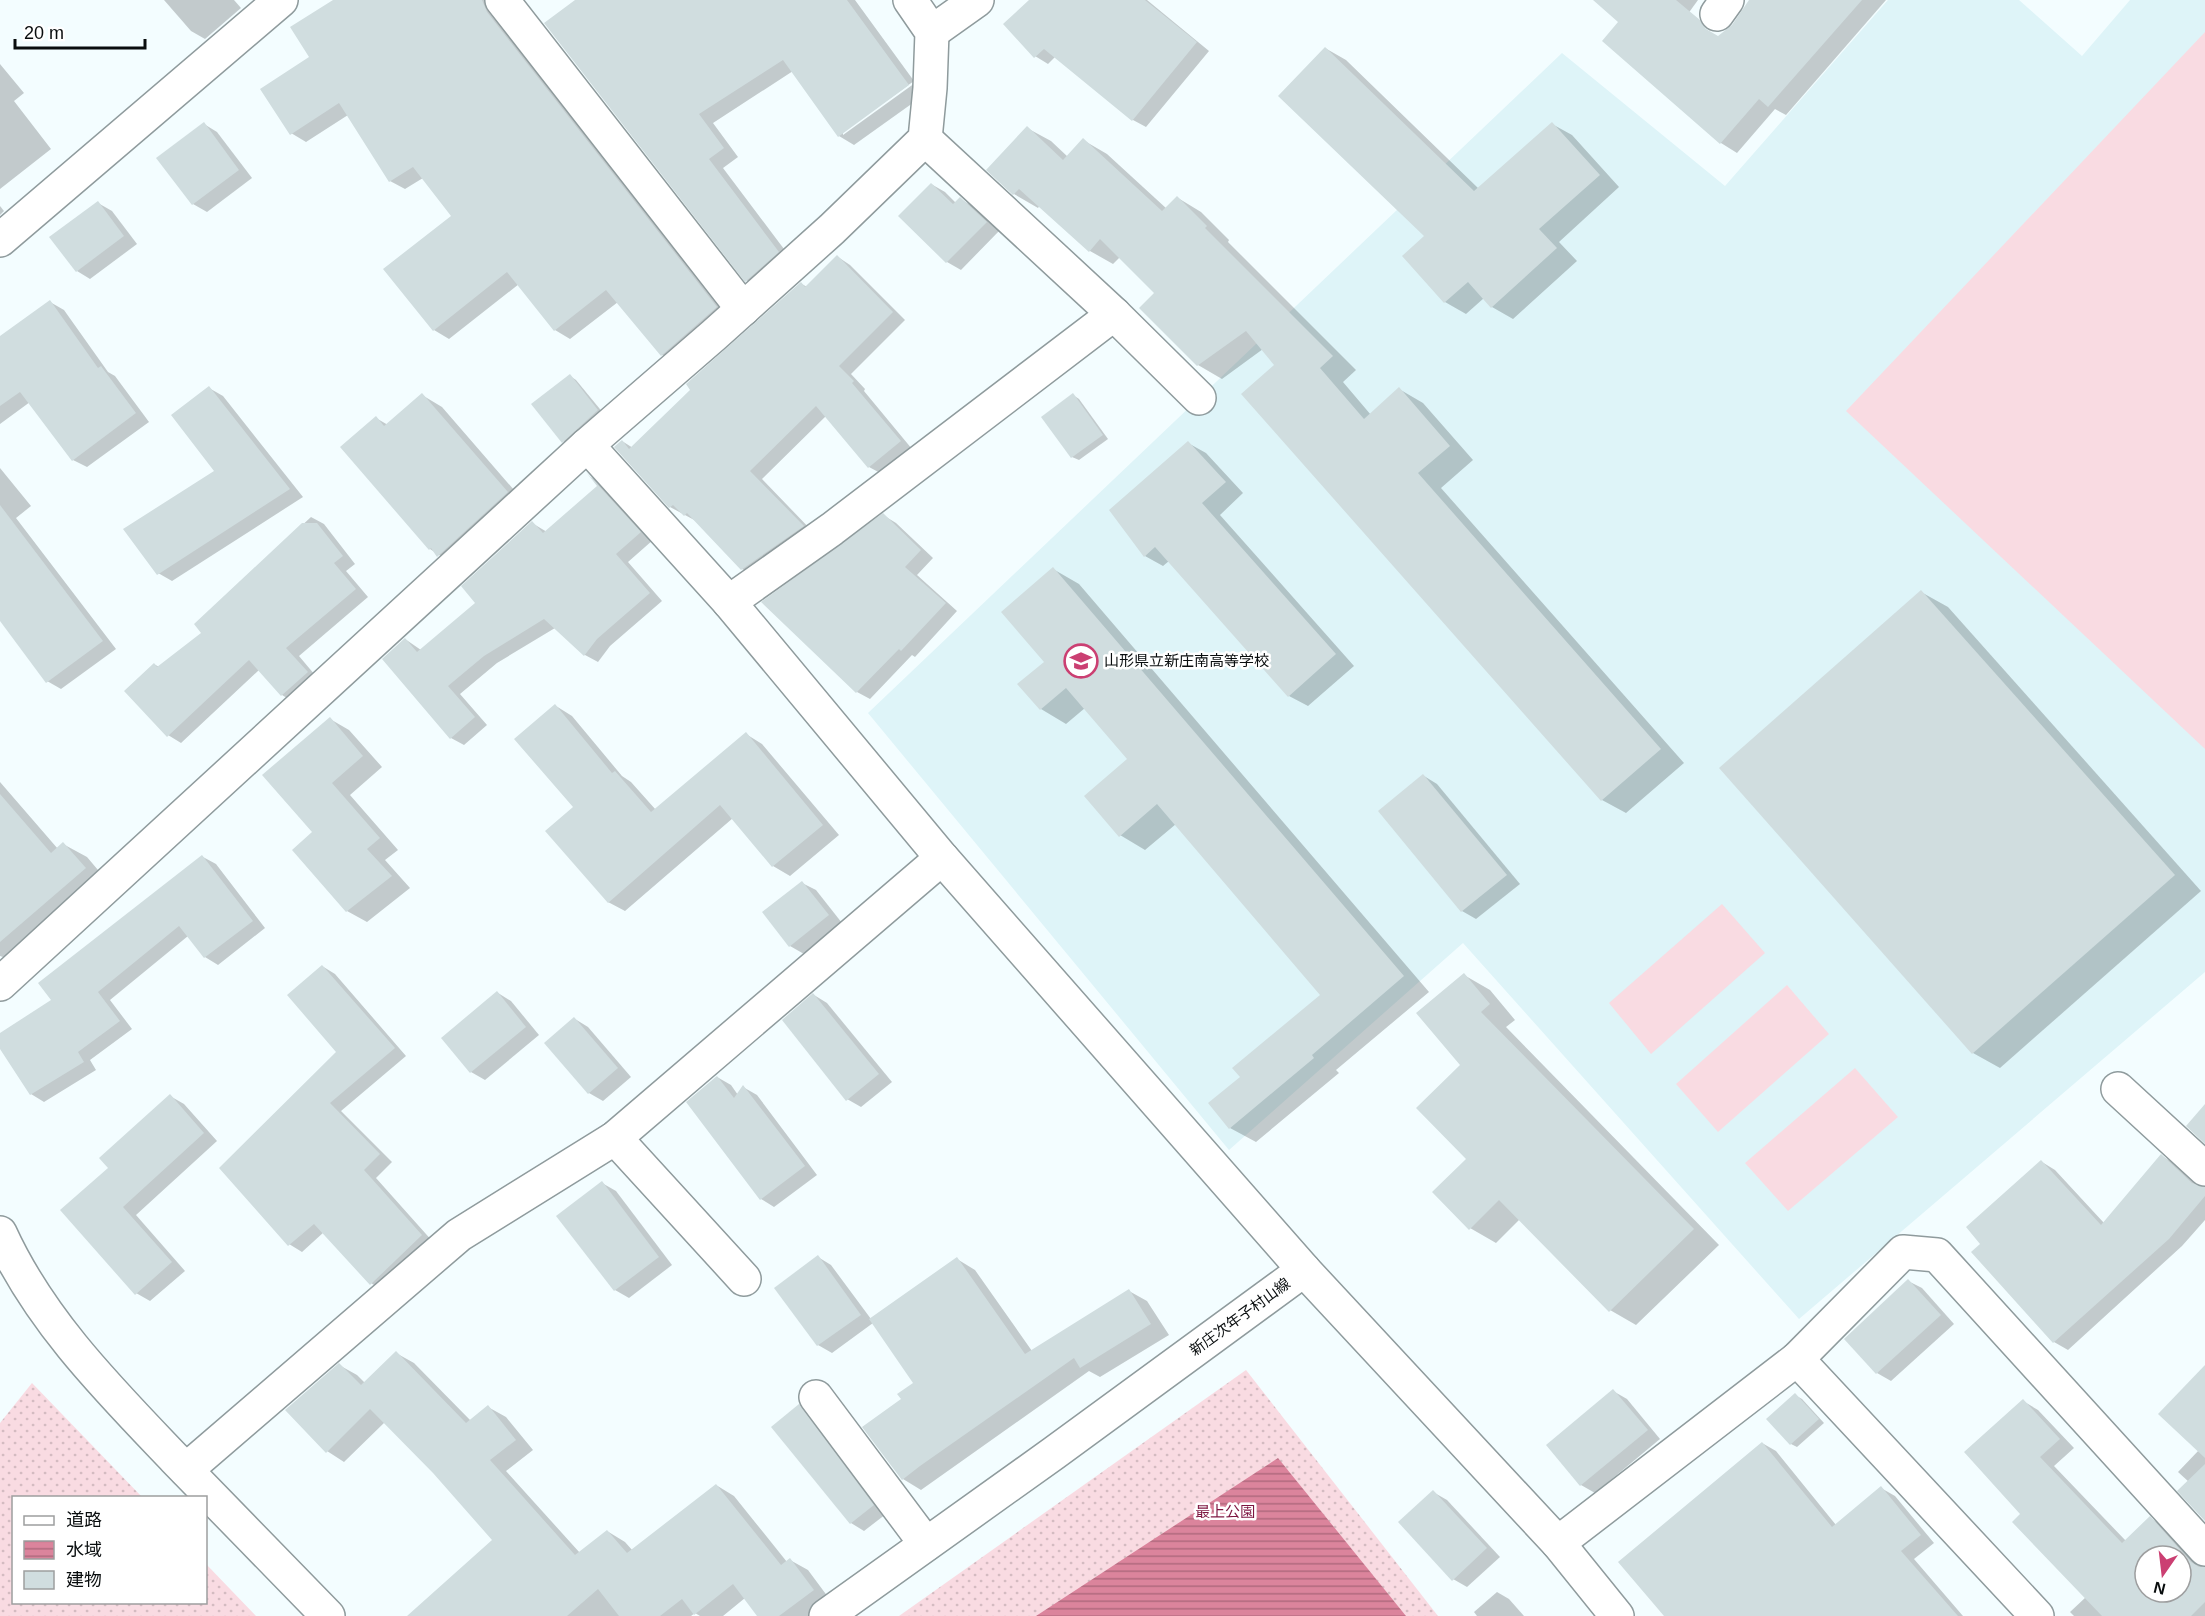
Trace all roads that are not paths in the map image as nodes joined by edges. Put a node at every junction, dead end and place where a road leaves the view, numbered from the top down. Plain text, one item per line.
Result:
1 (282, 0) edge
2 (502, 0) edge
3 (910, 0) edge
4 (977, 0) edge
5 (932, 32) junction
6 (925, 139) junction
7 (0, 240) edge
8 (743, 309) junction
9 (1114, 314) junction
10 (1199, 398) dead end
11 (587, 445) junction
12 (729, 602) junction
13 (942, 858) junction
14 (0, 984) edge
15 (2118, 1089) dead end
16 (615, 1138) junction
17 (2205, 1169) edge
18 (0, 1233) edge
19 (1304, 1270) junction
20 (744, 1279) dead end
21 (1797, 1359) junction
22 (816, 1397) dead end
23 (186, 1470) junction
24 (1558, 1543) junction
25 (927, 1544) junction
26 (2205, 1549) edge
27 (328, 1616) edge
28 (826, 1616) edge
29 (1617, 1616) edge
30 (2037, 1616) edge

1 - 7 street
2 - 8 street
3 - 5 street
4 - 5 street
5 - 6 street
6 - 8 street
6 - 9 street
8 - 11 street
9 - 10 street
9 - 12 street
11 - 12 street
11 - 14 street
12 - 13 street
13 - 16 street
13 - 19 street
15 - 17 street
16 - 20 street
16 - 23 street
18 - 23 street
19 - 24 street, 新庄次年子村山線
19 - 25 street, 新庄次年子村山線
21 - 24 street
21 - 26 street
21 - 30 street
22 - 25 street
23 - 27 street
24 - 29 street, 新庄次年子村山線
25 - 28 street, 新庄次年子村山線

